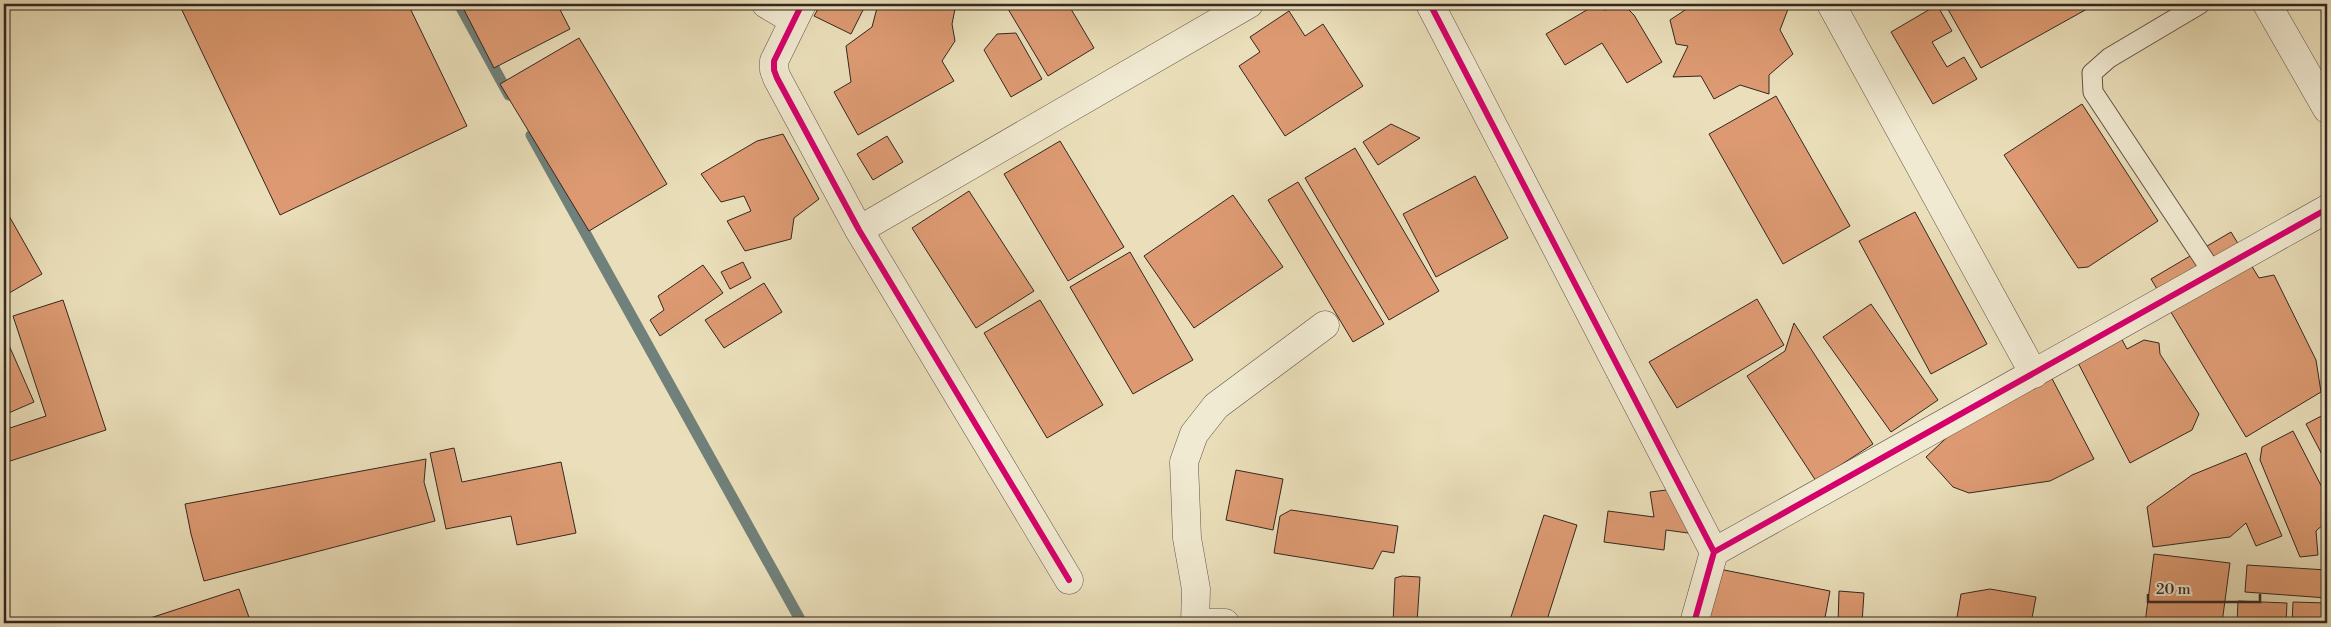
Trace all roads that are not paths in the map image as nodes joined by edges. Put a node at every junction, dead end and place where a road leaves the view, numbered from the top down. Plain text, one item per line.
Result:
1 (766, 4) edge
2 (1249, 4) edge
3 (1430, 4) edge
4 (1832, 4) edge
5 (2200, 4) edge
6 (2267, 4) edge
7 (798, 12) edge
8 (2327, 109) edge
9 (2327, 209) edge
10 (859, 230) junction
11 (2213, 273) junction
12 (1325, 325) dead end
13 (2034, 374) junction
14 (1714, 552) junction
15 (1069, 580) dead end
16 (1195, 623) edge
17 (1207, 623) edge
18 (1225, 623) edge
19 (1694, 623) edge

1 - 7 street
2 - 10 street
3 - 14 street
4 - 13 street
5 - 11 lane
6 - 8 street
7 - 10 street
9 - 11 street
10 - 15 street
11 - 13 street
12 - 16 street
13 - 14 street
14 - 19 street
17 - 18 street

